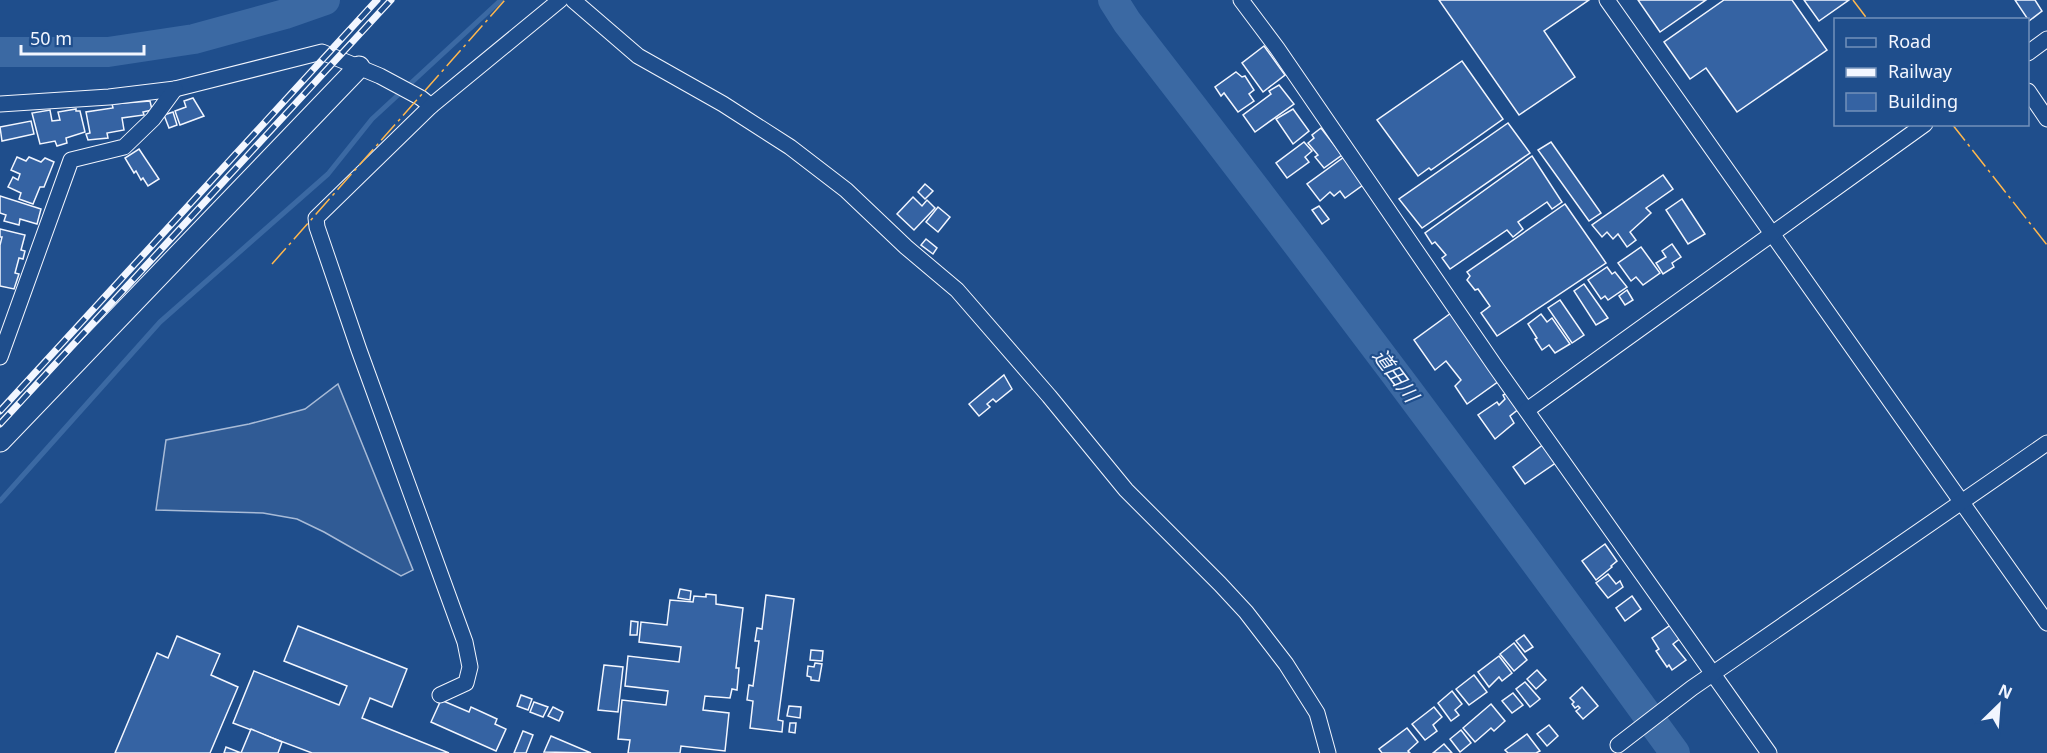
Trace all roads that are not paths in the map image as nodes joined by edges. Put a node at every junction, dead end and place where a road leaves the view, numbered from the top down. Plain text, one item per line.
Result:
1 (560, 0) edge
2 (573, 0) edge
3 (1242, 0) edge
4 (1607, 0) edge
5 (2047, 39) edge
6 (2029, 52) edge
7 (359, 66) junction
8 (175, 89) junction
9 (2029, 92) edge
10 (426, 102) junction
11 (0, 104) edge
12 (2047, 119) edge
13 (1922, 126) edge
14 (1772, 233) junction
15 (0, 357) edge
16 (1527, 410) junction
17 (0, 441) edge
18 (2047, 443) edge
19 (1962, 503) junction
20 (2047, 623) edge
21 (1714, 675) junction
22 (440, 695) dead end
23 (1618, 745) dead end
24 (1328, 753) edge
25 (1769, 753) edge

1 - 10 street
2 - 24 street
3 - 16 street
4 - 14 street
5 - 6 street
7 - 8 street
7 - 10 street
7 - 17 street
8 - 11 street
8 - 15 street
9 - 12 street
10 - 22 street
13 - 14 street
14 - 16 street
14 - 19 street
16 - 21 street
18 - 19 street
19 - 20 street
19 - 21 street
21 - 23 street
21 - 25 street

